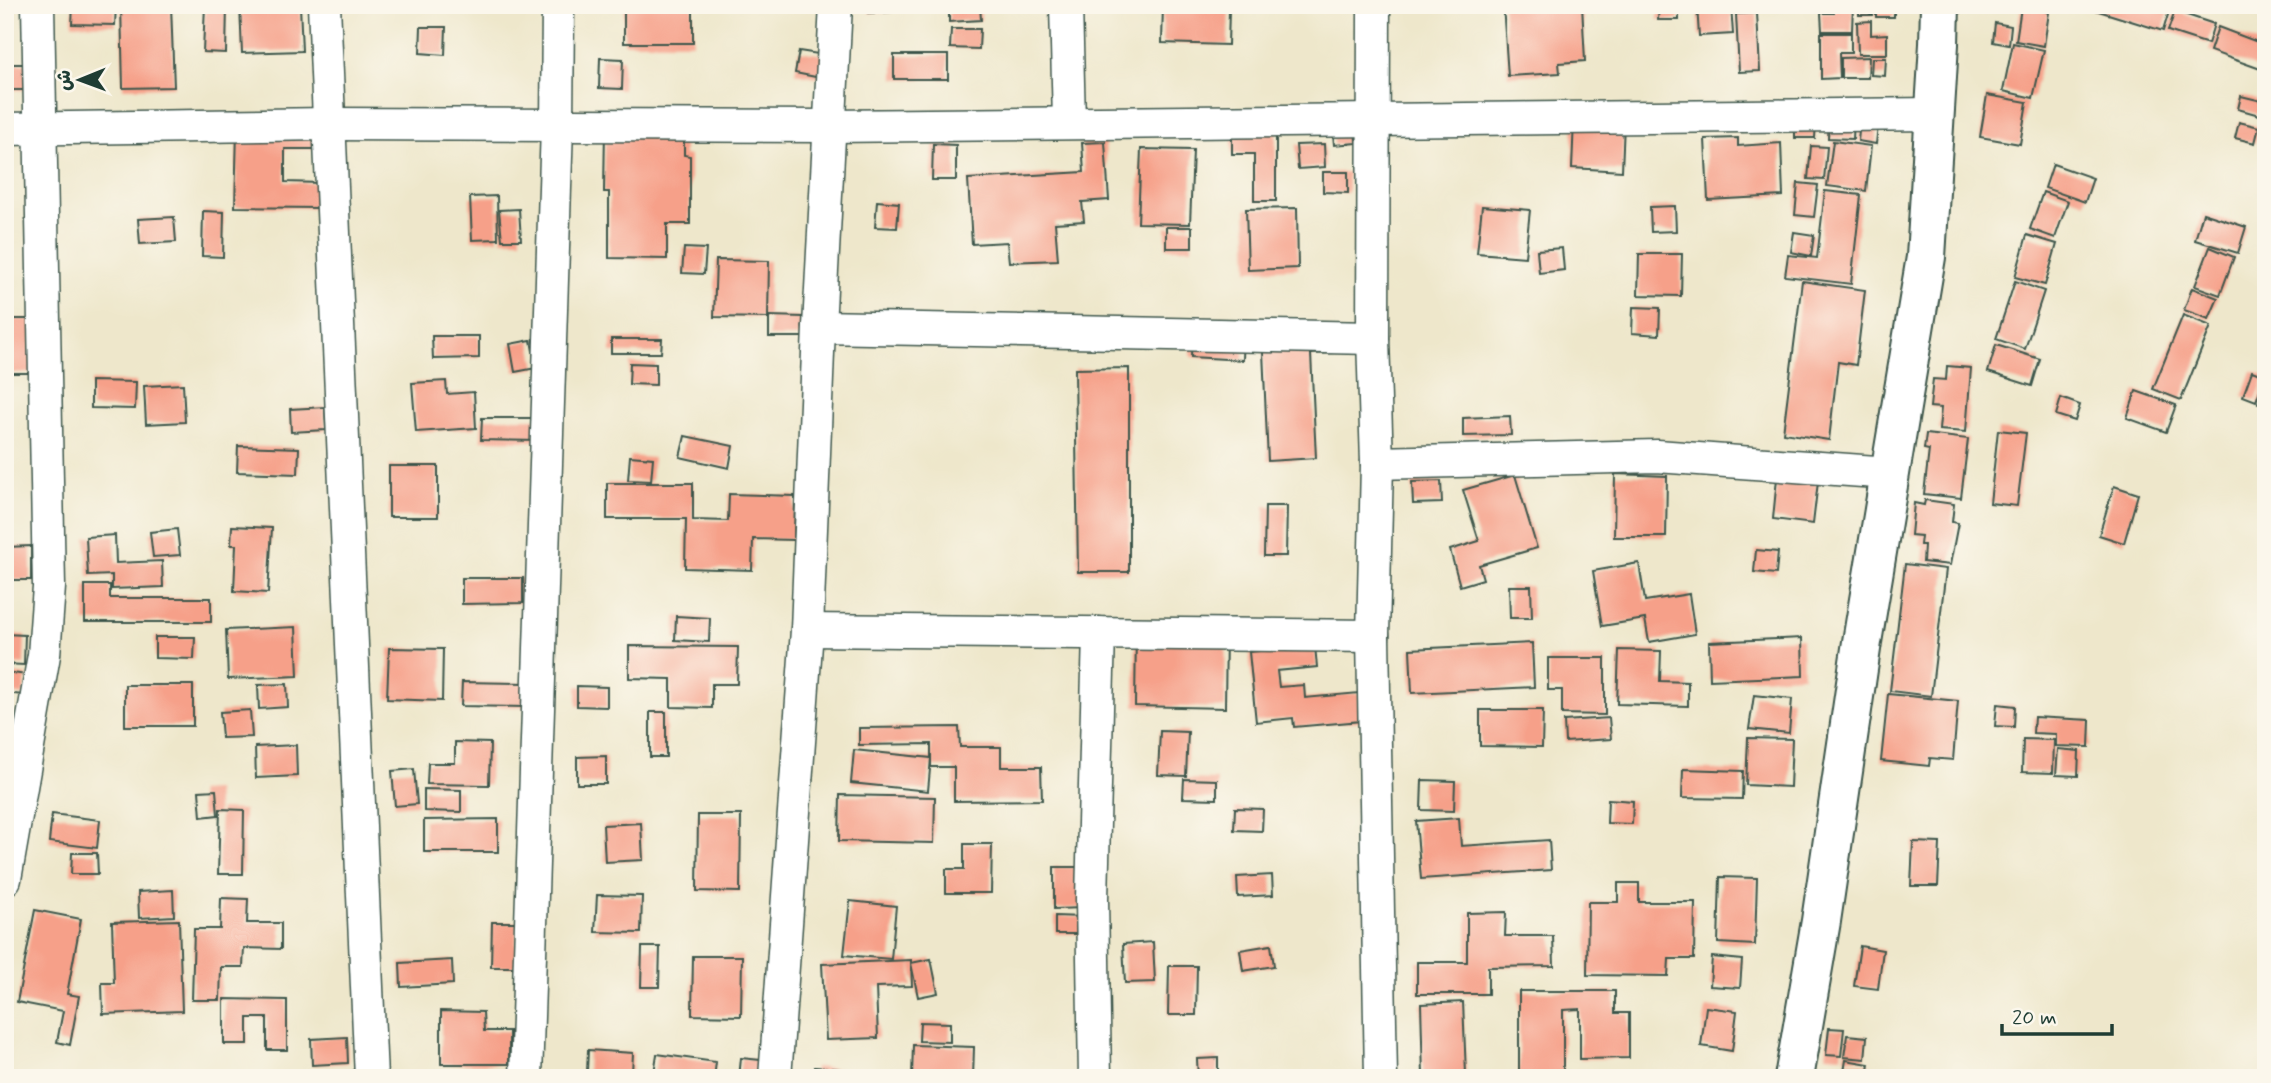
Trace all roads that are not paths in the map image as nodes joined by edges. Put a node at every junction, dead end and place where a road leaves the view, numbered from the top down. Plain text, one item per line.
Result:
1 (38, 5) edge
2 (324, 5) edge
3 (558, 5) edge
4 (836, 5) edge
5 (1066, 5) edge
6 (1374, 5) edge
7 (1940, 5) edge
8 (1934, 114) junction
9 (1372, 121) junction
10 (1069, 122) junction
11 (327, 124) junction
12 (557, 126) junction
13 (831, 126) junction
14 (42, 128) junction
15 (5, 129) edge
16 (819, 327) junction
17 (1373, 338) junction
18 (1377, 463) junction
19 (1890, 473) junction
20 (807, 630) junction
21 (1099, 633) junction
22 (1373, 636) junction
23 (5, 879) edge
24 (371, 1078) edge
25 (526, 1078) edge
26 (775, 1078) edge
27 (1095, 1078) edge
28 (1381, 1078) edge
29 (1794, 1078) edge

1 - 14 street
2 - 11 street
3 - 12 street
4 - 13 street
5 - 10 street
6 - 9 street
7 - 8 street
8 - 9 street
8 - 19 street
9 - 10 street
9 - 17 street
10 - 13 street
11 - 12 street
11 - 14 street
11 - 24 street
12 - 13 street
12 - 25 street
13 - 16 street
14 - 15 street
14 - 23 street
16 - 17 street
16 - 20 street
17 - 18 street
18 - 19 street
18 - 22 street
19 - 29 street
20 - 21 street
20 - 26 street
21 - 22 street
21 - 27 street
22 - 28 street

